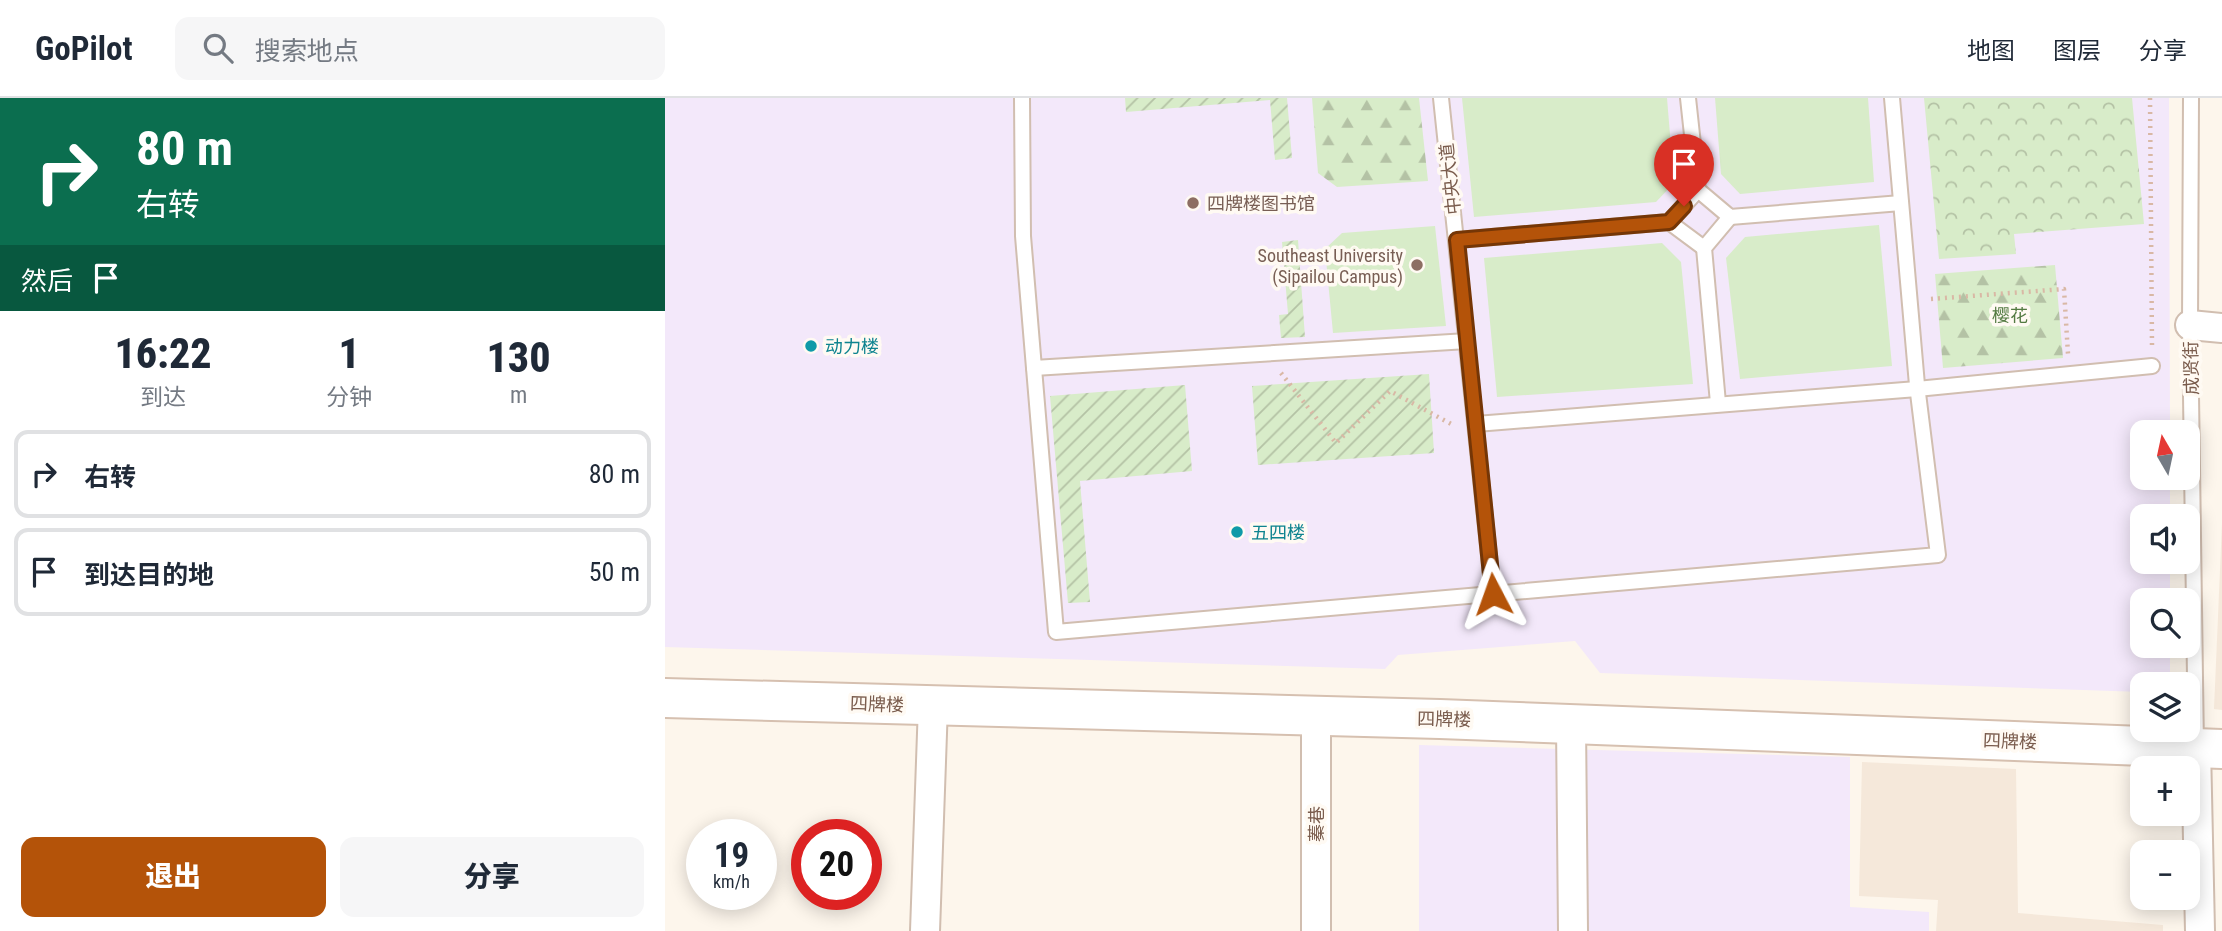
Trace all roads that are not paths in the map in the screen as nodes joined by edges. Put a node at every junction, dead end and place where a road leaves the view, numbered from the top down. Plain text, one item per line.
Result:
1 (1022, 98) edge
2 (1441, 98) edge
3 (1688, 98) edge
4 (1892, 98) edge
5 (2192, 98) edge
6 (1698, 190) junction
7 (1901, 203) junction
8 (1730, 217) junction
9 (1669, 222) junction
10 (1457, 240) junction
11 (1704, 248) junction
12 (2190, 325) junction
13 (2222, 328) edge
14 (1467, 341) junction
15 (2152, 366) road end
16 (1034, 368) junction
17 (1917, 389) junction
18 (1718, 403) junction
19 (1477, 431) junction
20 (1493, 594) junction
21 (665, 698) edge
22 (933, 705) junction
23 (1316, 718) junction
24 (1571, 724) junction
25 (2209, 749) edge
26 (925, 931) edge
27 (1316, 931) edge
28 (1573, 931) edge
29 (2200, 931) edge

1 - 16 lane
2 - 10 lane, 中央大道
3 - 6 lane
4 - 7 lane
5 - 12 lane, 成贤街
6 - 8 lane
6 - 9 lane
7 - 8 lane
7 - 17 lane
8 - 11 lane
9 - 10 lane
9 - 11 lane
10 - 14 lane, 中央大道
11 - 18 lane
12 - 13 street
12 - 25 lane, 成贤街
14 - 16 lane
14 - 19 lane, 中央大道
15 - 17 lane
16 - 20 lane
17 - 18 lane
17 - 20 lane
18 - 19 lane
19 - 20 lane, 中央大道
21 - 22 street, 四牌楼
22 - 23 street, 四牌楼
22 - 26 street
23 - 24 street, 四牌楼
23 - 27 street, 蓁巷
24 - 25 street, 四牌楼
24 - 28 street
25 - 29 street, 成贤街

